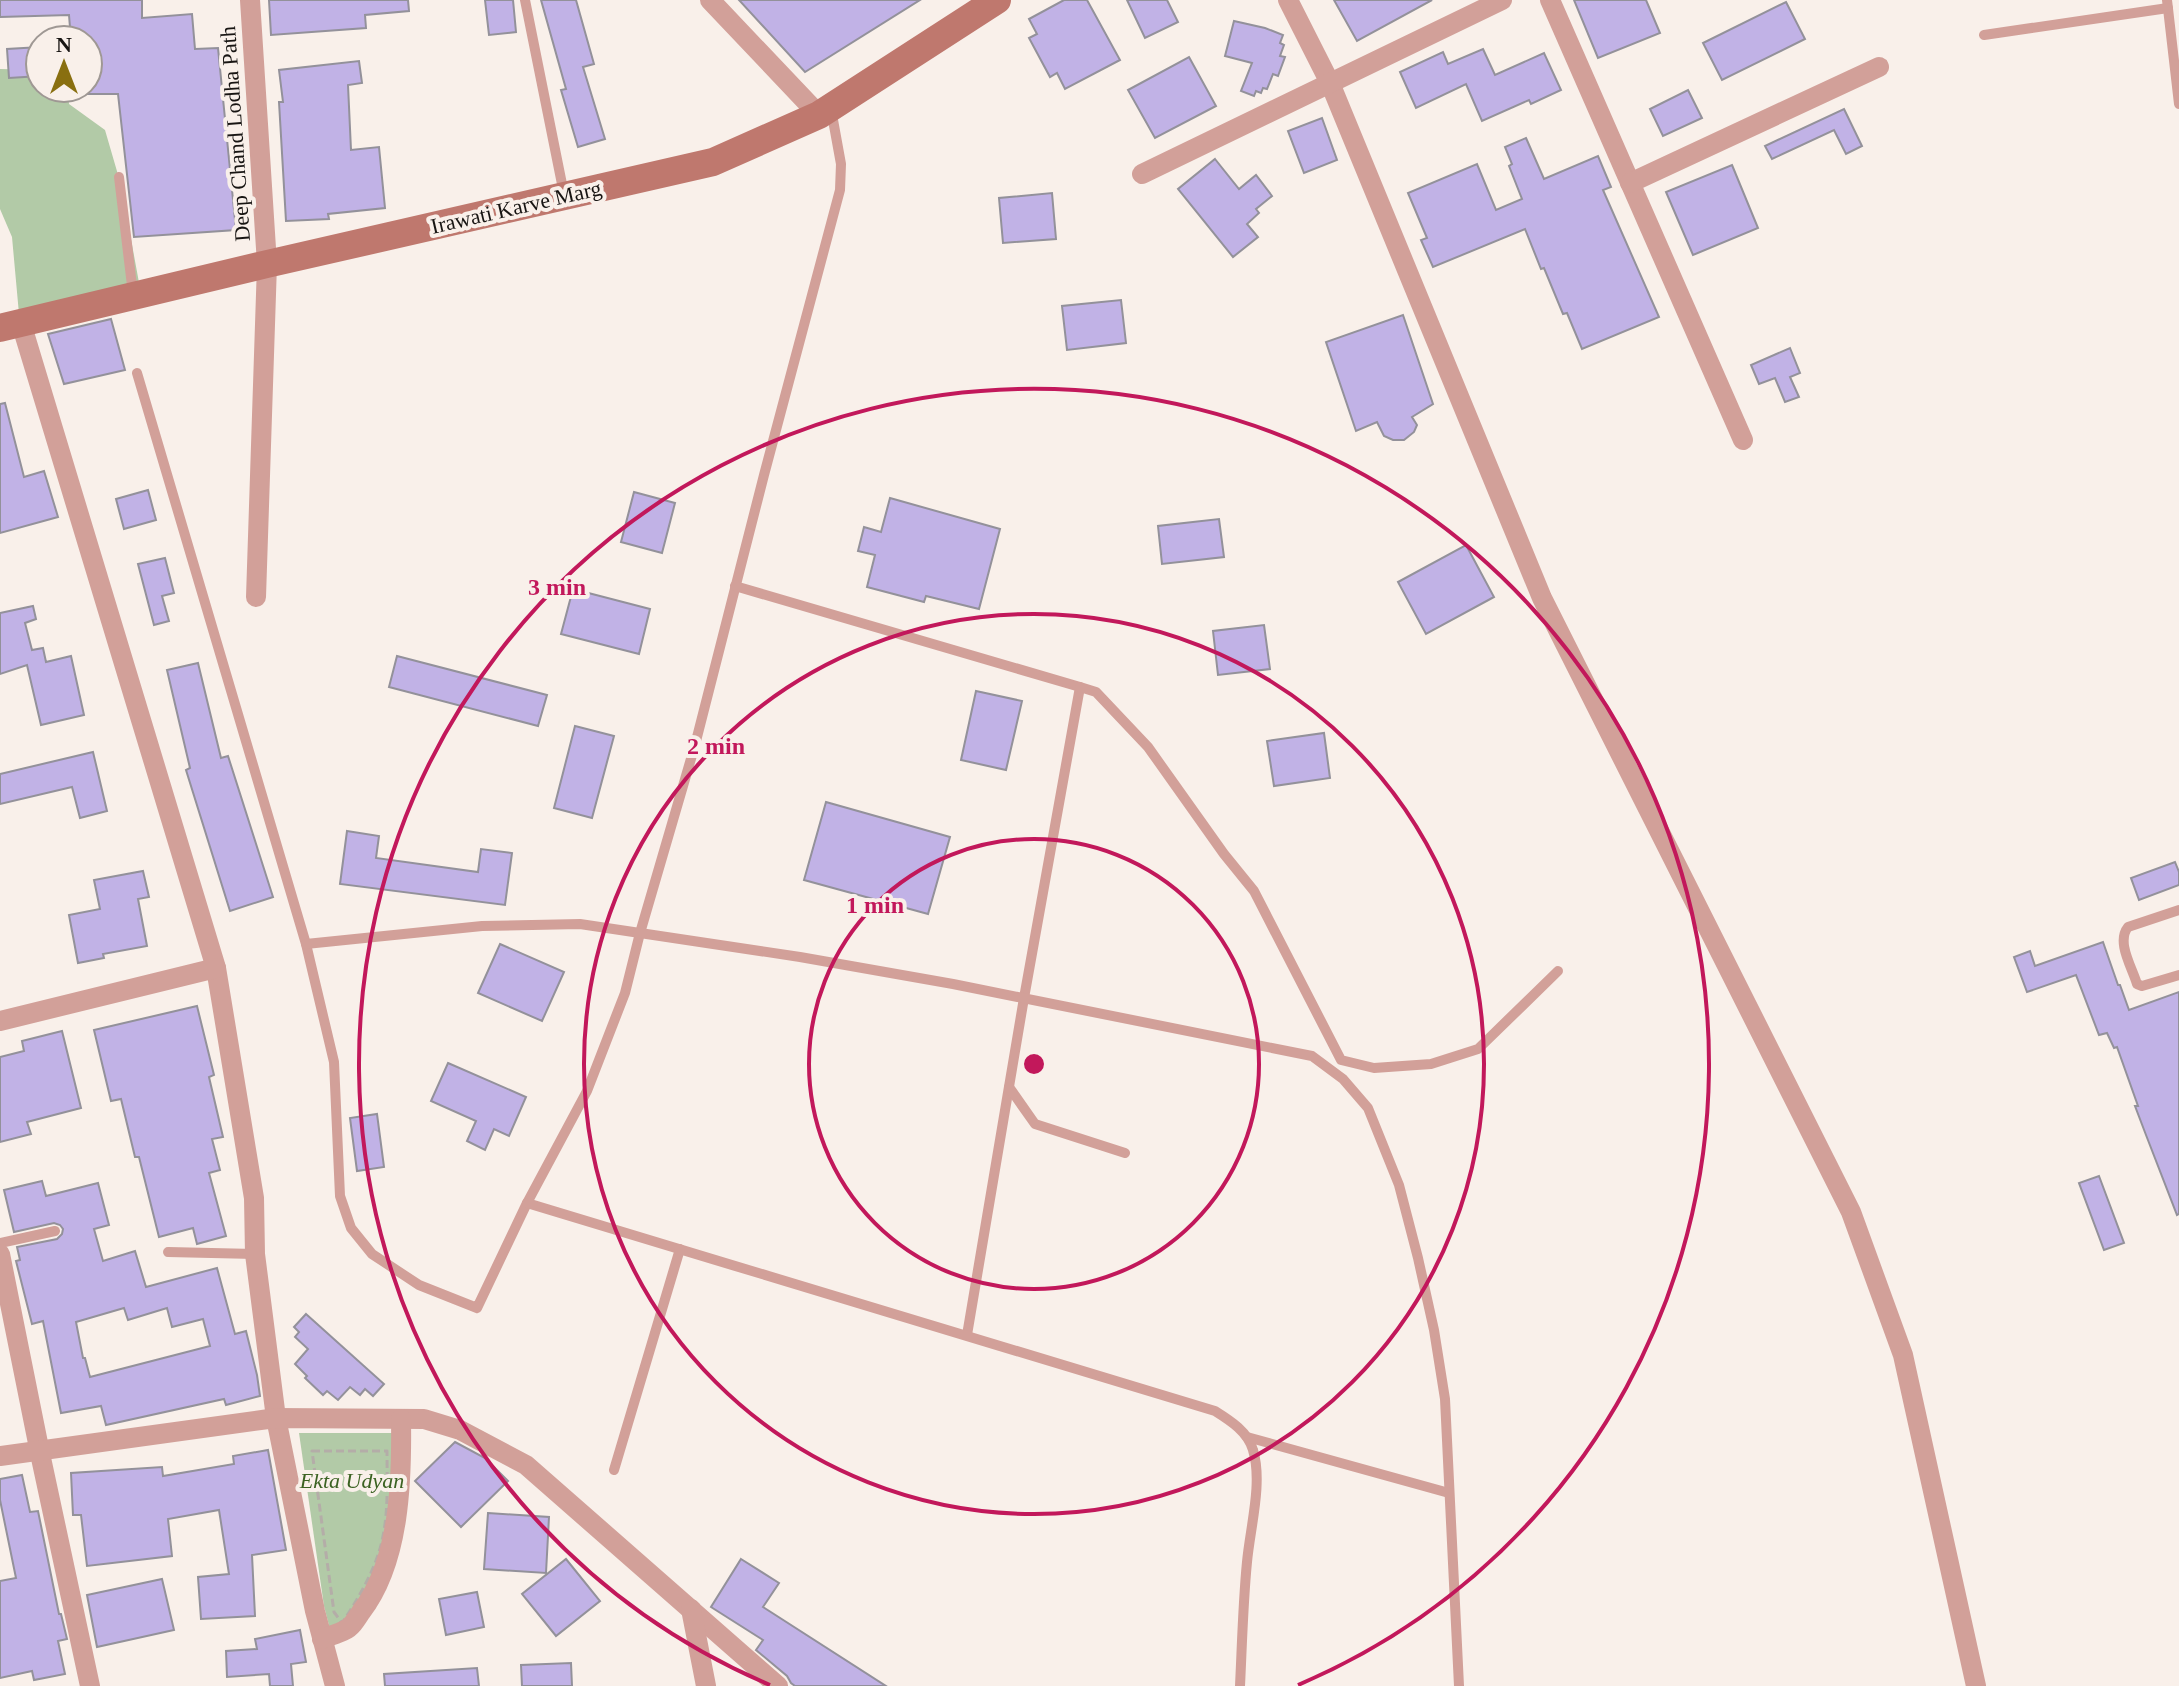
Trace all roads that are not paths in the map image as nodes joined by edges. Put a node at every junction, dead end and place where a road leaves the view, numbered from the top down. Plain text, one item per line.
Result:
1 (250, 0) edge
2 (525, 0) edge
3 (710, 0) edge
4 (997, 0) edge
5 (1288, 0) edge
6 (1502, 0) edge
7 (1550, 0) edge
8 (2167, 4) edge
9 (1984, 35) dead end
10 (2176, 50) edge
11 (1879, 67) dead end
12 (1330, 83) junction
13 (2179, 104) edge
14 (825, 111) junction
15 (1142, 174) dead end
16 (119, 177) dead end
17 (1630, 183) junction
18 (564, 196) junction
19 (267, 264) junction
20 (134, 296) junction
21 (10, 325) edge
22 (137, 373) dead end
23 (1743, 440) dead end
24 (735, 586) junction
25 (256, 597) dead end
26 (1080, 687) junction
27 (2179, 910) edge
28 (640, 933) junction
29 (306, 944) junction
30 (216, 968) junction
31 (1558, 971) dead end
32 (2179, 975) edge
33 (1024, 998) junction
34 (0, 1021) edge
35 (1009, 1087) junction
36 (1125, 1153) dead end
37 (527, 1203) junction
38 (55, 1231) dead end
39 (0, 1243) edge
40 (680, 1249) junction
41 (168, 1252) dead end
42 (0, 1254) edge
43 (255, 1254) junction
44 (967, 1335) junction
45 (276, 1418) junction
46 (401, 1419) junction
47 (1247, 1437) junction
48 (39, 1451) junction
49 (0, 1456) edge
50 (614, 1470) dead end
51 (1449, 1493) junction
52 (691, 1609) junction
53 (322, 1639) junction
54 (90, 1686) edge
55 (335, 1686) edge
56 (706, 1686) edge
57 (778, 1686) edge
58 (1240, 1686) edge
59 (1459, 1686) edge
60 (1976, 1686) edge

1 - 19 street, Deep Chand Lodha Path
2 - 18 lane
3 - 14 street
4 - 14 main road, Irawati Karve Marg
5 - 12 street
6 - 12 street
7 - 17 street
8 - 9 lane
8 - 10 lane
10 - 13 lane
11 - 17 street
12 - 15 street
12 - 60 street
14 - 18 main road, Irawati Karve Marg
14 - 24 lane
16 - 20 lane
17 - 23 street
18 - 19 main road, Irawati Karve Marg
19 - 20 main road, Irawati Karve Marg
19 - 25 street, Deep Chand Lodha Path
20 - 21 main road, Irawati Karve Marg
21 - 30 street
22 - 29 lane
24 - 26 lane
24 - 28 lane
26 - 31 lane
26 - 33 lane
27 - 32 lane
28 - 29 lane
28 - 33 lane
28 - 37 lane
29 - 37 lane
30 - 34 street
30 - 43 street
33 - 35 lane
33 - 51 lane
35 - 36 lane
35 - 44 lane
37 - 40 lane
38 - 39 lane
40 - 44 lane
40 - 50 lane
41 - 43 lane
42 - 48 street
43 - 45 street
44 - 47 lane
45 - 46 street
45 - 48 street
45 - 53 street
46 - 52 street
46 - 53 street
47 - 51 lane
47 - 58 lane
48 - 49 street
48 - 54 street
51 - 59 lane
52 - 56 street
52 - 57 street
53 - 55 street

